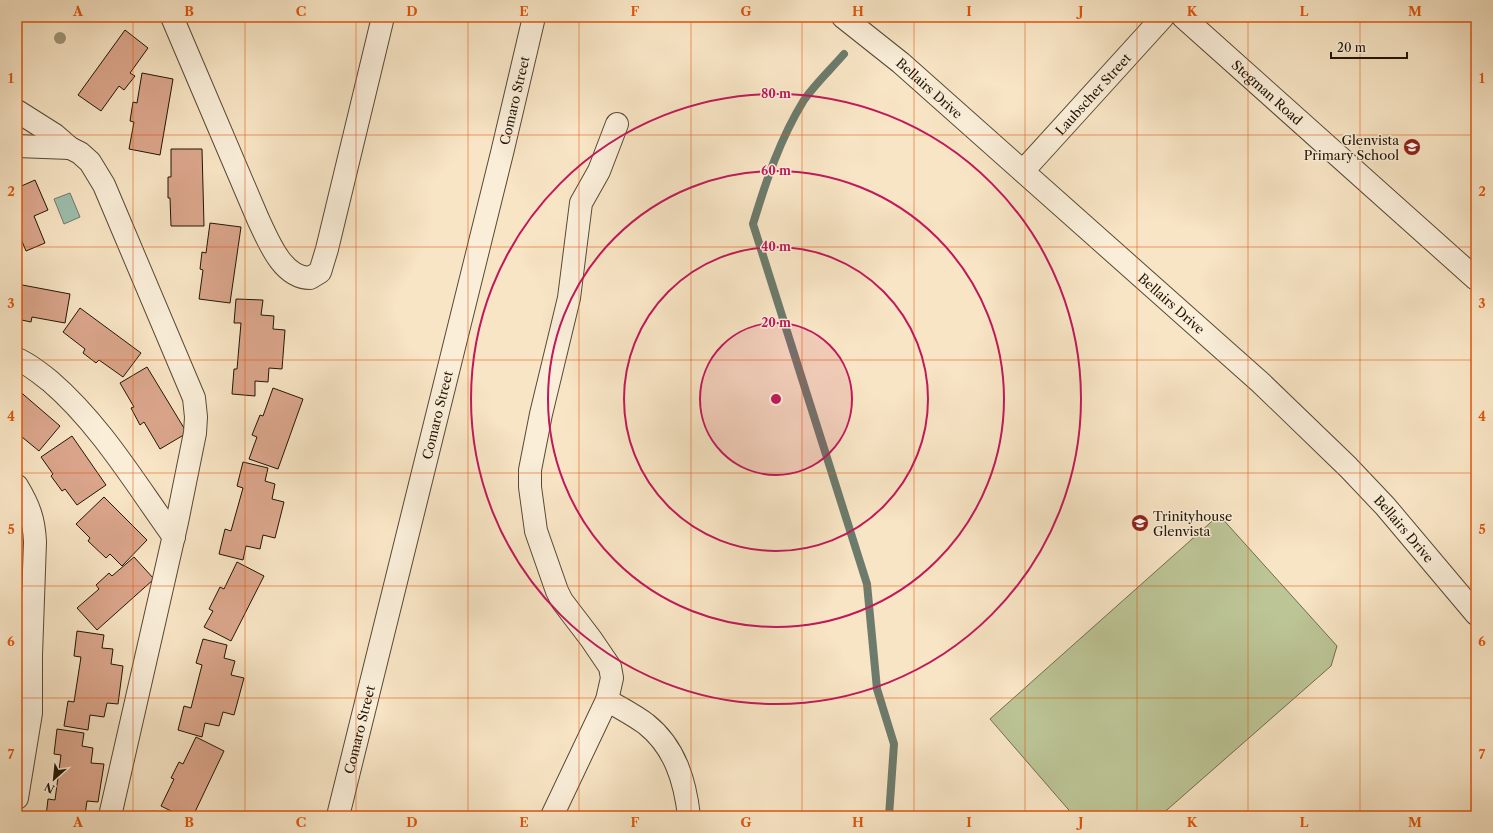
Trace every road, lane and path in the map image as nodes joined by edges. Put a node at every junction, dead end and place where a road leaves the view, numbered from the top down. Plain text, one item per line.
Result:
1 (172, 17) edge
2 (383, 17) edge
3 (534, 17) edge
4 (843, 17) edge
5 (1163, 17) edge
6 (1183, 17) edge
7 (17, 111) edge
8 (617, 124) dead end
9 (17, 146) edge
10 (70, 148) junction
11 (1023, 171) junction
12 (1472, 268) edge
13 (17, 359) edge
14 (17, 486) edge
15 (174, 537) junction
16 (1476, 614) edge
17 (607, 700) junction
18 (18, 787) edge
19 (338, 815) edge
20 (110, 816) edge
21 (552, 816) edge
22 (688, 816) edge

1 - 2 street
3 - 19 street, Comaro Street
4 - 11 street, Bellairs Drive
5 - 11 street, Laubscher Street
6 - 12 street, Stegman Road
7 - 10 street
8 - 17 street
9 - 10 street
10 - 15 street
11 - 16 street, Bellairs Drive
13 - 15 street
14 - 18 street
15 - 20 street
17 - 21 street
17 - 22 street

